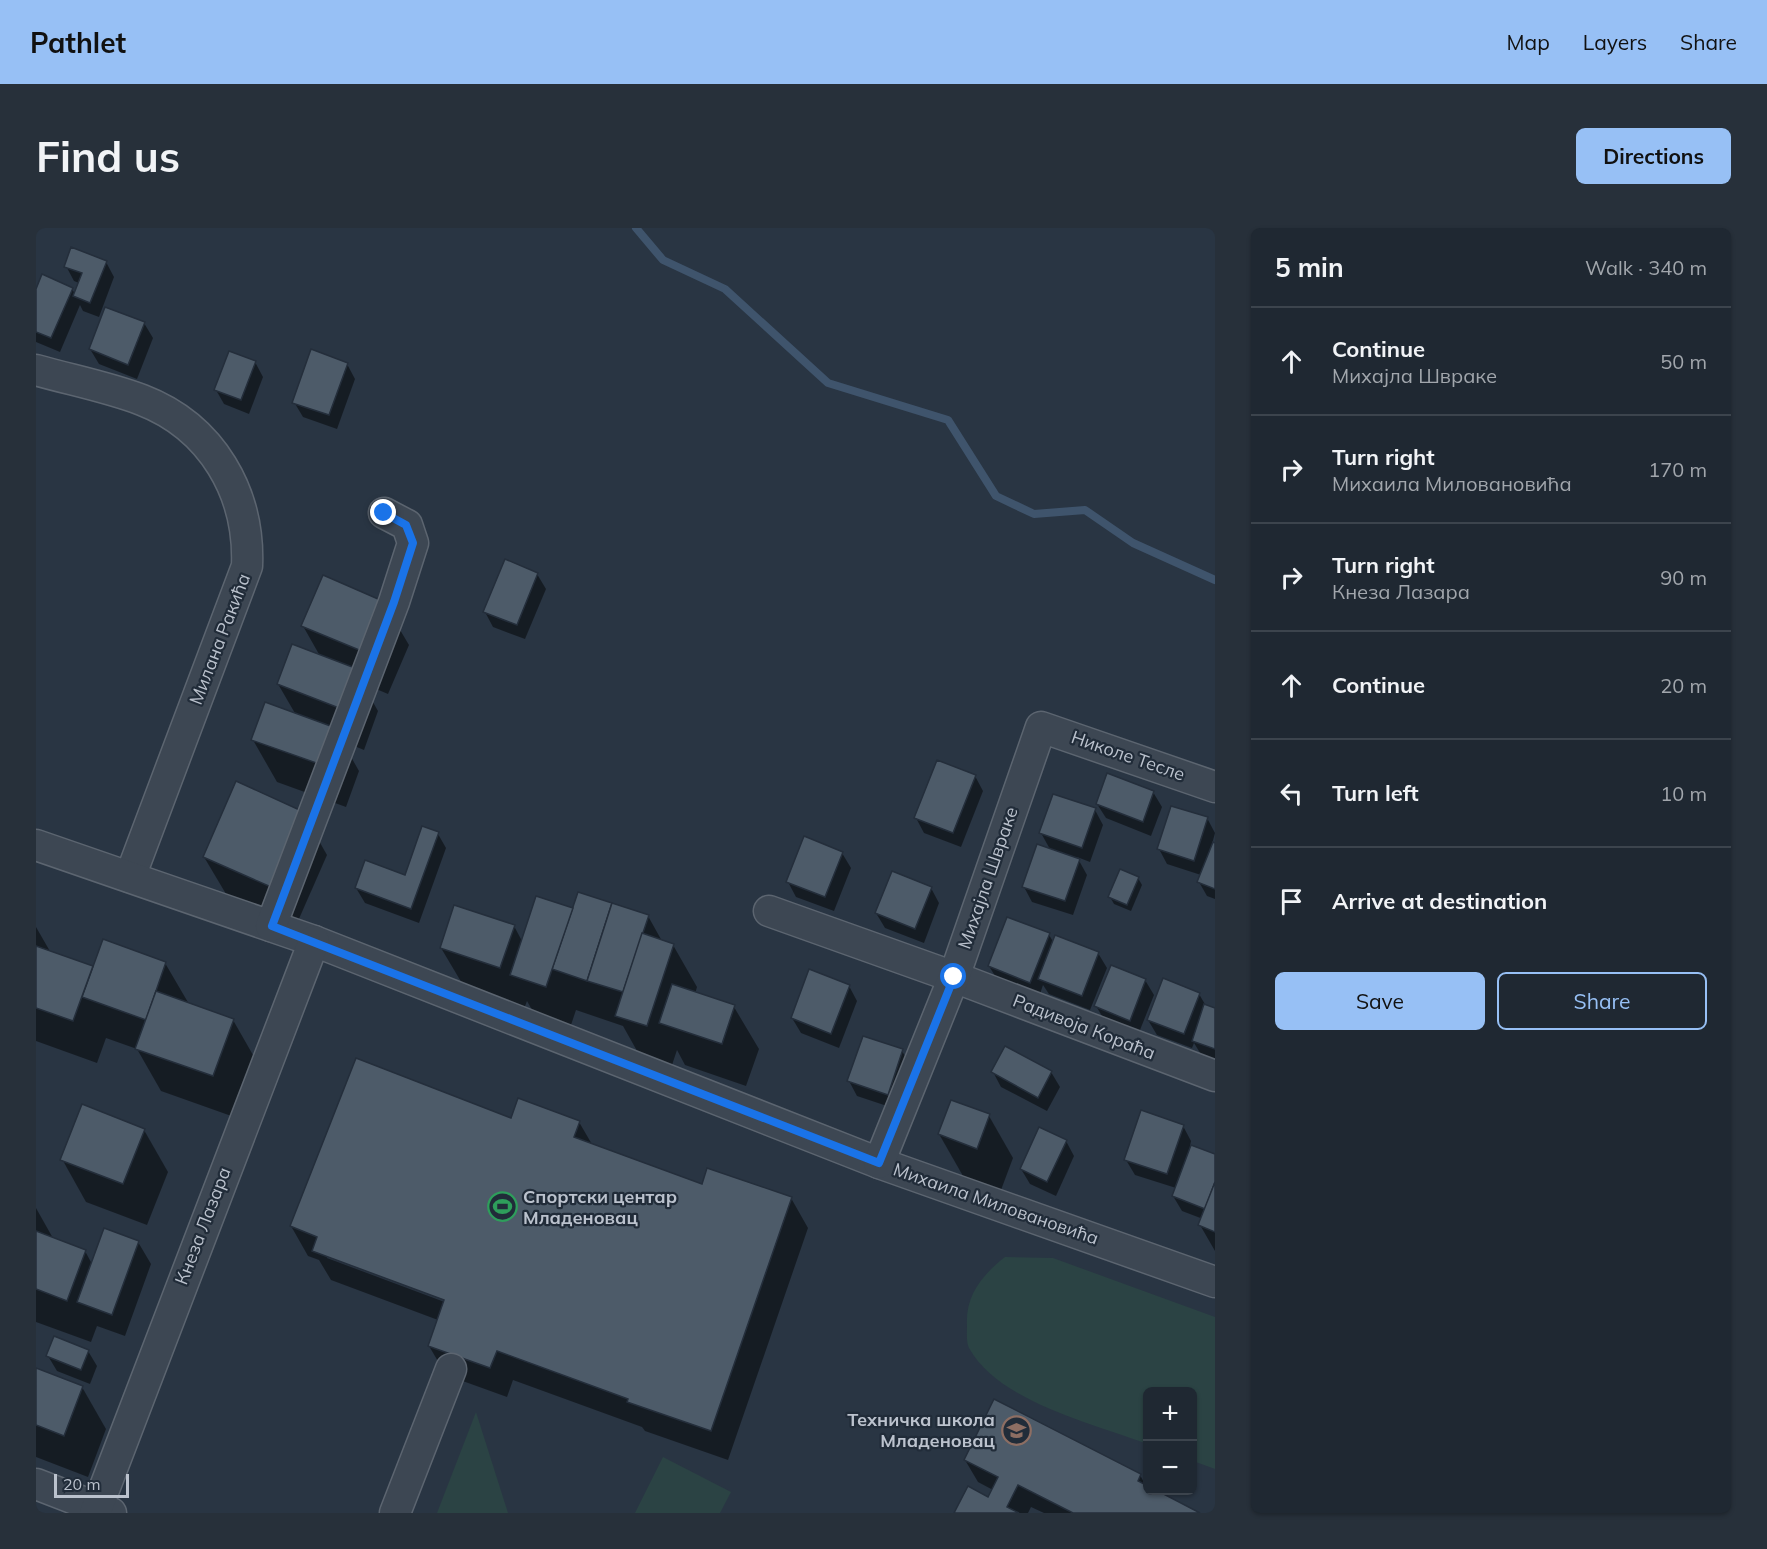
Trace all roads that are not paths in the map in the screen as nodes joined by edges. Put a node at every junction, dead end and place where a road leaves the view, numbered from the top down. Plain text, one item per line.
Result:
1 (36, 370) edge
2 (384, 513) dead end
3 (1041, 727) joint
4 (1215, 787) edge
5 (36, 845) edge
6 (130, 877) junction
7 (769, 911) dead end
8 (272, 926) junction
9 (314, 941) junction
10 (954, 977) junction
11 (1215, 1076) edge
12 (879, 1163) junction
13 (1215, 1282) edge
14 (451, 1369) dead end
15 (36, 1484) edge
16 (101, 1511) edge
17 (396, 1513) edge

1 - 6 street, Милана Ракића
2 - 8 street
3 - 4 street, Николе Тесле
3 - 10 street, Михајла Швраке
5 - 6 street, Михаила Миловановића
6 - 8 street, Михаила Миловановића
7 - 10 street, Радивоја Кораћа
8 - 9 street, Михаила Миловановића
9 - 12 street, Михаила Миловановића
9 - 16 street, Кнеза Лазара
10 - 11 street, Радивоја Кораћа
10 - 12 street, Михајла Швраке
12 - 13 street, Михаила Миловановића
14 - 17 street
15 - 16 street

